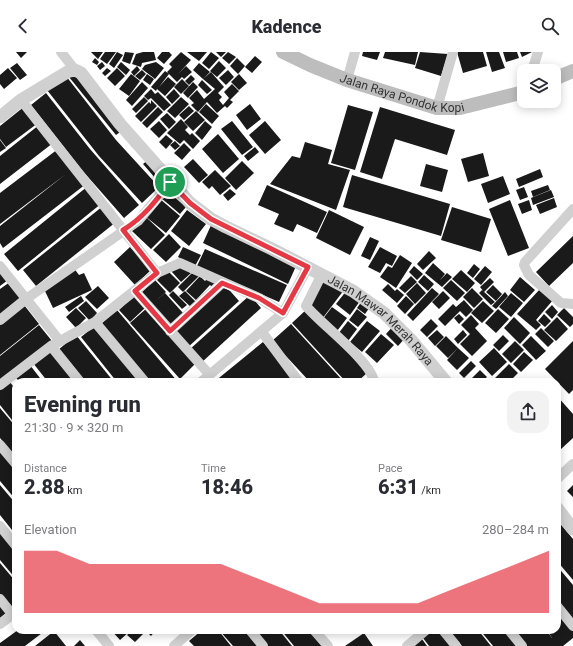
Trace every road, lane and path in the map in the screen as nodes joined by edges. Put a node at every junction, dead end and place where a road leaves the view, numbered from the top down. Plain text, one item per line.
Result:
1 (61, 52) edge
2 (284, 52) edge
3 (355, 52) edge
4 (453, 52) edge
5 (538, 52) edge
6 (534, 64) edge
7 (75, 70) junction
8 (573, 71) edge
9 (561, 77) edge
10 (347, 80) junction
11 (517, 94) edge
12 (21, 100) junction
13 (437, 108) junction
14 (0, 117) edge
15 (170, 182) junction
16 (573, 209) edge
17 (123, 230) junction
18 (0, 266) edge
19 (308, 267) junction
20 (157, 273) junction
21 (322, 274) junction
22 (222, 283) junction
23 (135, 291) junction
24 (26, 299) junction
25 (573, 304) edge
26 (283, 313) junction
27 (0, 320) edge
28 (95, 322) junction
29 (170, 331) junction
30 (262, 332) junction
31 (55, 343) junction
32 (209, 374) junction
33 (15, 378) edge
34 (77, 378) edge
35 (142, 378) edge
36 (205, 378) edge
37 (296, 378) edge
38 (373, 378) edge
39 (443, 378) edge
40 (12, 380) edge
41 (0, 385) edge
42 (0, 445) edge
43 (12, 459) edge
44 (573, 464) edge
45 (561, 475) edge
46 (561, 513) edge
47 (0, 526) edge
48 (573, 529) edge
49 (12, 541) edge
50 (0, 599) edge
51 (12, 611) edge
52 (561, 611) edge
53 (12, 615) edge
54 (0, 624) edge
55 (573, 626) edge
56 (99, 634) edge
57 (253, 634) edge
58 (318, 634) edge
59 (421, 634) edge
60 (446, 634) edge
61 (512, 634) edge
62 (186, 642) edge
63 (109, 646) edge
64 (174, 646) edge
65 (263, 646) edge
66 (328, 646) edge
67 (407, 646) edge
68 (456, 646) edge
69 (522, 646) edge

1 - 7 street
2 - 10 main road, Jalan Raya Pondok Kopi
3 - 10 street
4 - 13 street
5 - 6 street
7 - 12 street
7 - 15 street, Jalan Mawar Merah Raya
8 - 9 main road
10 - 13 main road, Jalan Raya Pondok Kopi
11 - 13 main road, Jalan Raya Pondok Kopi
12 - 14 street
12 - 17 street
15 - 17 street
15 - 19 street, Jalan Mawar Merah Raya
16 - 25 street
17 - 20 street
17 - 24 street
18 - 24 street
19 - 21 street, Jalan Mawar Merah Raya
19 - 26 street
20 - 22 street
20 - 23 street
21 - 38 street
21 - 39 street, Jalan Mawar Merah Raya
22 - 26 street
22 - 29 street
23 - 28 street
23 - 29 street
24 - 27 street
24 - 31 street
26 - 30 street
28 - 31 street
28 - 35 street
29 - 32 street
30 - 32 street
30 - 37 street
31 - 33 street
31 - 34 street
32 - 36 street
40 - 41 street
42 - 43 street
44 - 45 street
46 - 48 street
47 - 49 street
50 - 51 street
52 - 55 street
53 - 54 street
56 - 63 street
57 - 65 street
58 - 66 street
59 - 67 street
60 - 68 street
61 - 69 street
62 - 64 street

